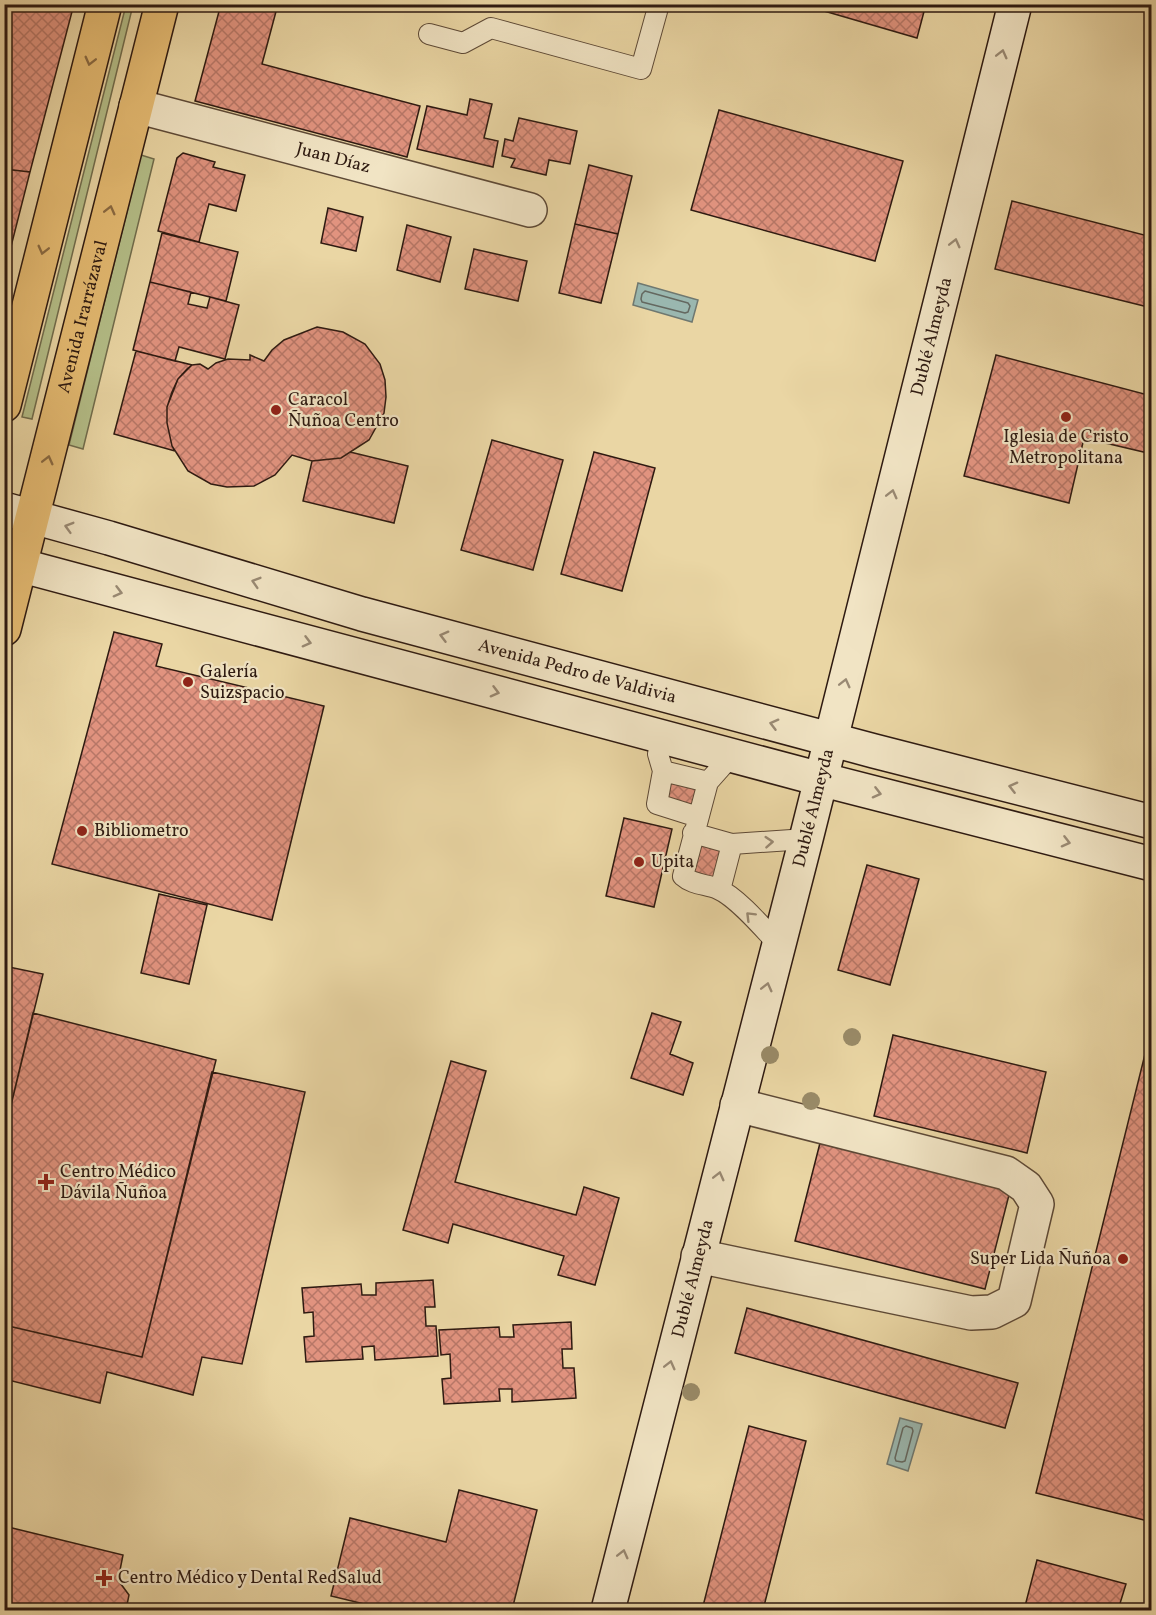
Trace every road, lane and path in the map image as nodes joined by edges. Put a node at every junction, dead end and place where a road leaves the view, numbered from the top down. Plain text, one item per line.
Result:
1 (105, 4) edge
2 (162, 4) edge
3 (659, 4) edge
4 (1015, 4) edge
5 (429, 34) dead end
6 (136, 106) junction
7 (530, 210) dead end
8 (4, 405) edge
9 (19, 513) edge
10 (13, 563) edge
11 (4, 629) edge
12 (662, 736) junction
13 (831, 740) junction
14 (732, 755) junction
15 (663, 771) junction
16 (820, 779) junction
17 (708, 782) junction
18 (1152, 822) edge
19 (696, 825) junction
20 (806, 839) junction
21 (732, 844) junction
22 (1152, 864) edge
23 (720, 890) junction
24 (778, 944) junction
25 (737, 1105) junction
26 (698, 1256) junction
27 (608, 1611) edge

1 -> 8 main road
2 - 6 main road, Avenida Irarrázaval
3 - 5 lane
13 -> 4 main road, Dublé Almeyda
6 - 7 main road, Juan Díaz
9 -> 6 main road, Avenida Irarrázaval
9 - 10 main road, Avenida Irarrázaval
13 -> 9 main road, Avenida Pedro de Valdivia
10 - 11 main road, Avenida Irarrázaval
10 -> 12 main road
12 - 14 main road
12 - 15 lane
13 - 16 main road, Dublé Almeyda
18 -> 13 main road, Avenida Pedro de Valdivia
14 - 16 main road
14 - 17 lane
15 - 17 lane
15 - 19 lane
16 - 20 main road, Dublé Almeyda
16 -> 22 main road
17 - 19 lane
19 - 21 lane
19 - 23 lane
21 -> 20 lane
20 - 24 main road, Dublé Almeyda
21 - 23 lane
24 -> 23 lane
25 -> 24 main road, Dublé Almeyda
26 -> 25 main road, Dublé Almeyda
25 - 26 main road
27 -> 26 main road, Dublé Almeyda

